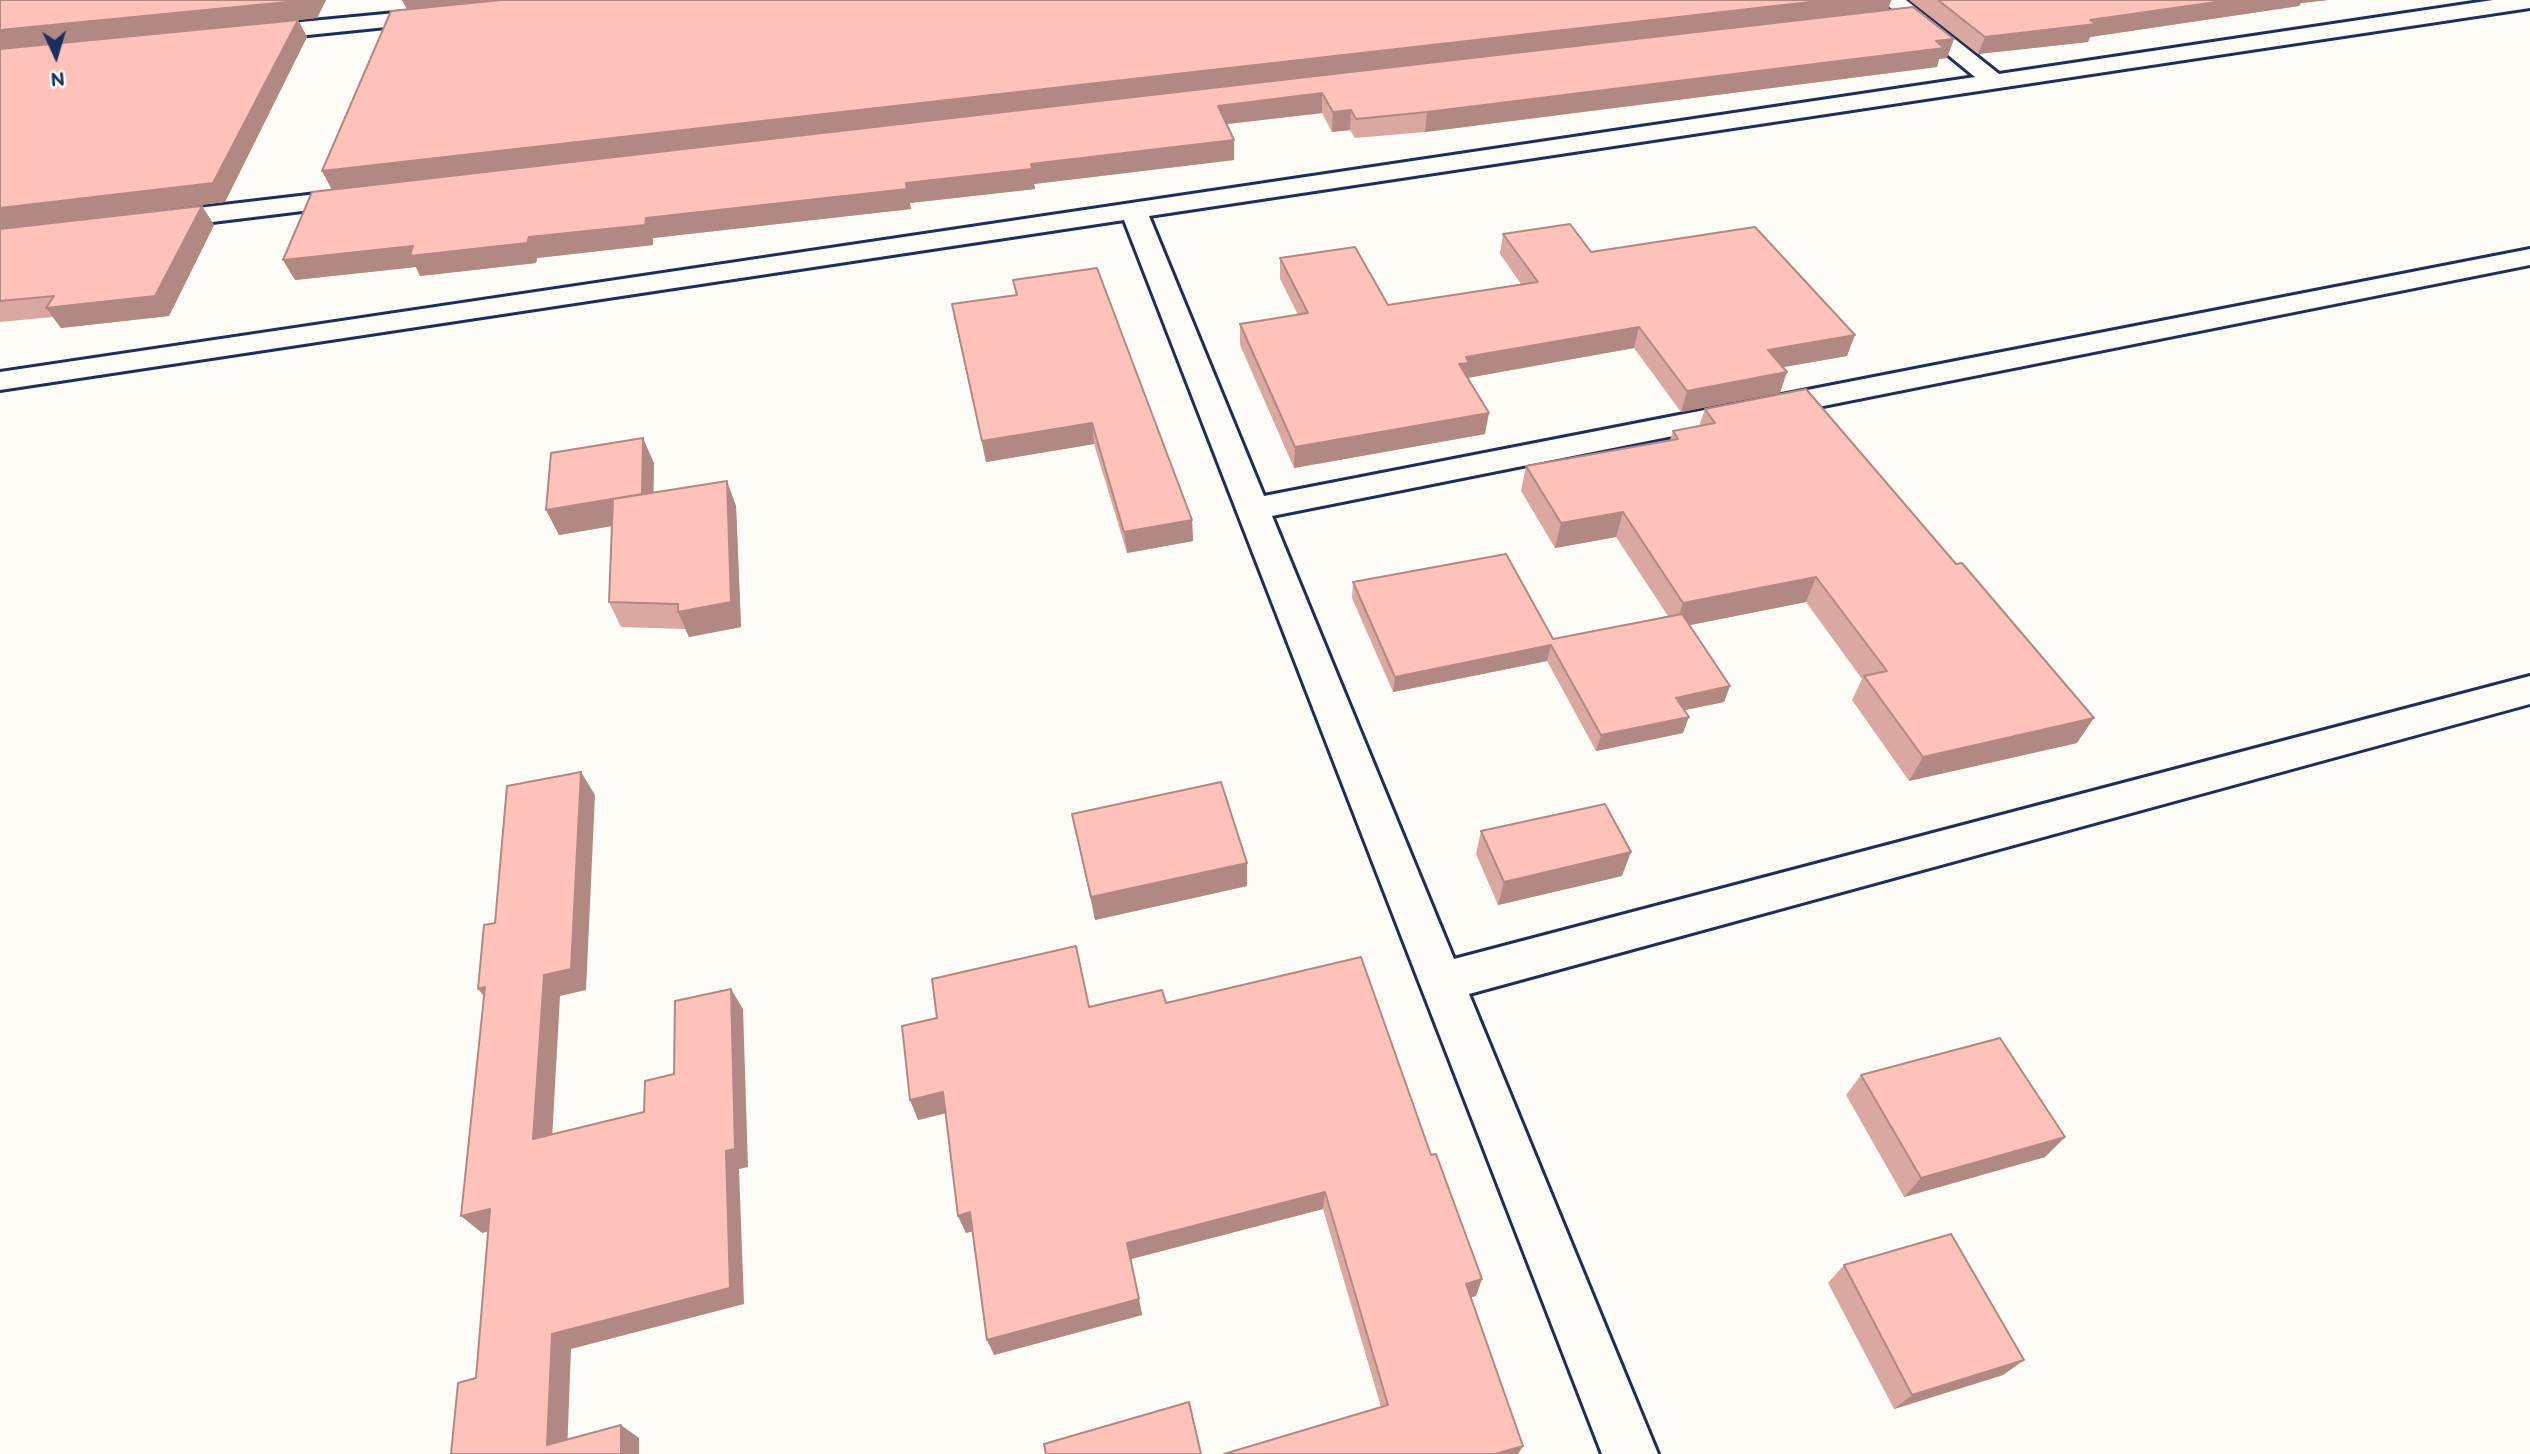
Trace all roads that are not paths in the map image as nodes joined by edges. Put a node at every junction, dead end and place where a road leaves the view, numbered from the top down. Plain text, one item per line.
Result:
1 (2530, 1) edge
2 (1888, 10) edge
3 (459, 13) edge
4 (222, 36) edge
5 (1994, 82) junction
6 (388, 194) edge
7 (1134, 212) junction
8 (125, 225) edge
9 (2530, 257) edge
10 (0, 381) edge
11 (1252, 509) junction
12 (2530, 690) edge
13 (1442, 982) junction
14 (1630, 1454) edge

1 - 5 street
2 - 5 street
3 - 4 street
5 - 7 street
6 - 8 street
7 - 10 street
7 - 11 street
9 - 11 street
11 - 13 street
12 - 13 street
13 - 14 street

